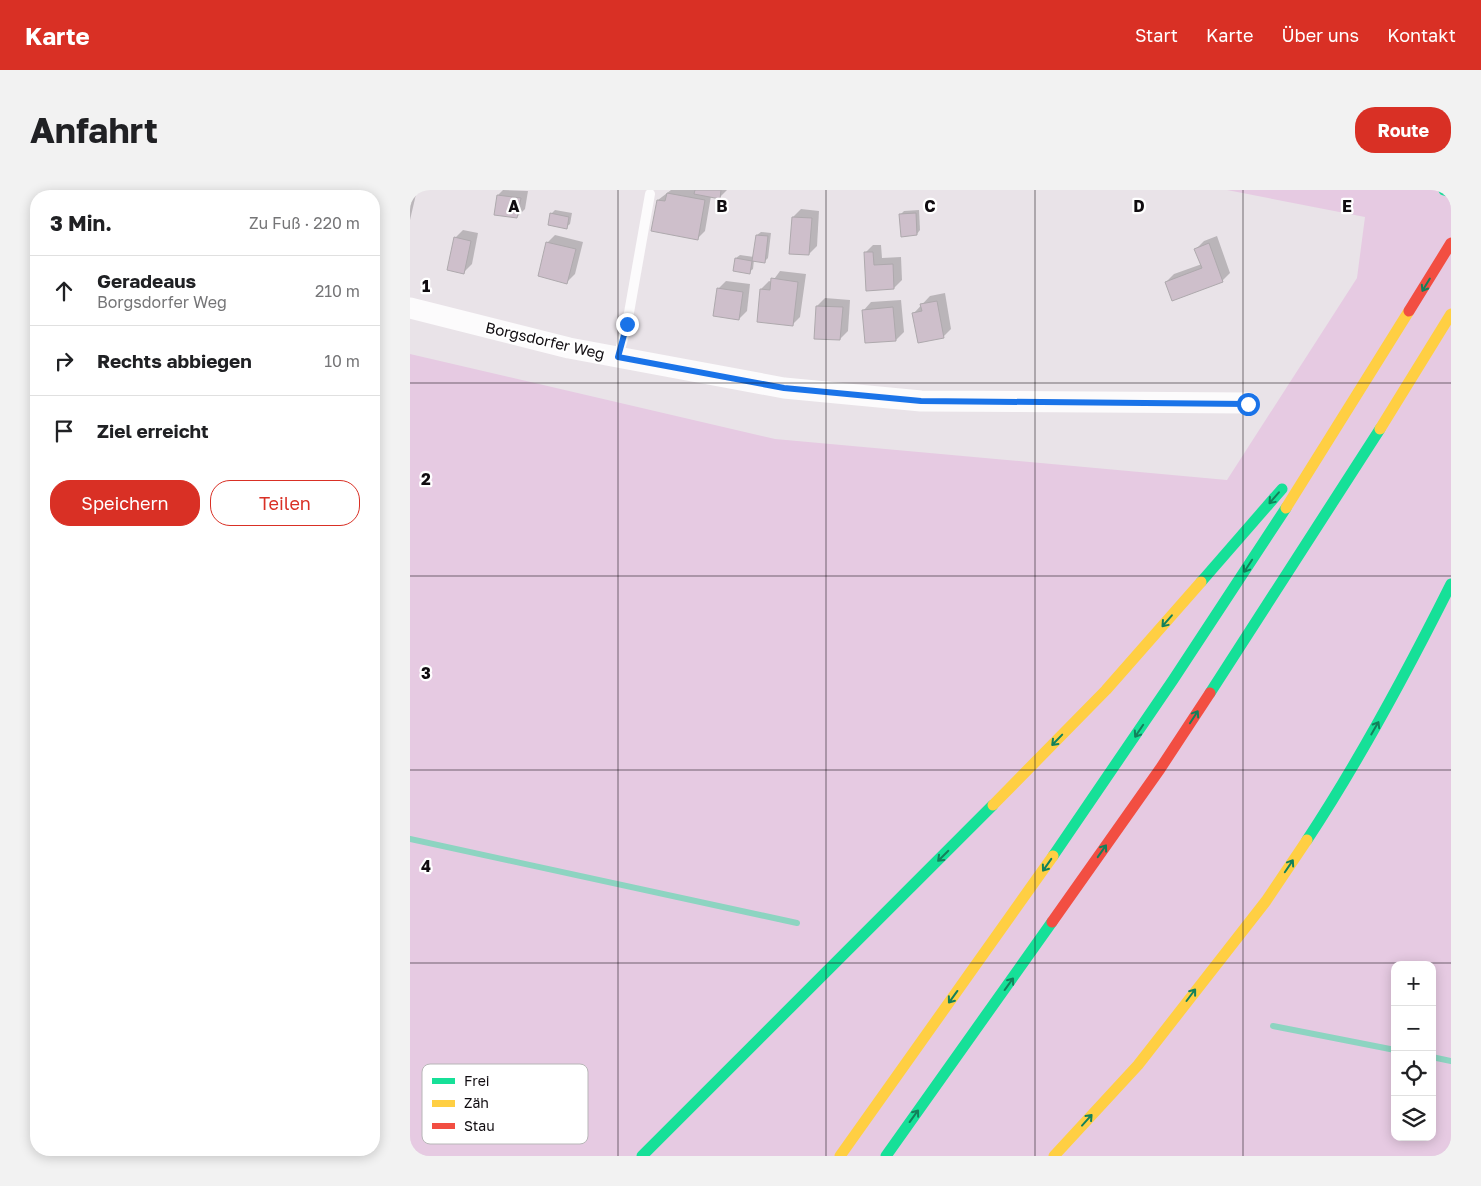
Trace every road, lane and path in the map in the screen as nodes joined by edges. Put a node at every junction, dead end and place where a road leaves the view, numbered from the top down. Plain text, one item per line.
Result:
1 (1444, 190) edge
2 (1451, 192) edge
3 (650, 194) dead end
4 (1451, 243) edge
5 (410, 308) edge
6 (1451, 314) edge
7 (618, 357) junction
8 (1248, 404) dead end
9 (1340, 421) junction
10 (1451, 584) edge
11 (642, 1156) edge
12 (840, 1156) edge
13 (886, 1156) edge
14 (1054, 1156) edge

1 - 2 main road
3 - 7 lane
4 -> 9 main road
5 - 7 street, Borgsdorfer Weg
13 -> 6 main road
7 - 8 street, Borgsdorfer Weg
9 -> 11 main road
9 -> 12 main road
14 -> 10 main road

